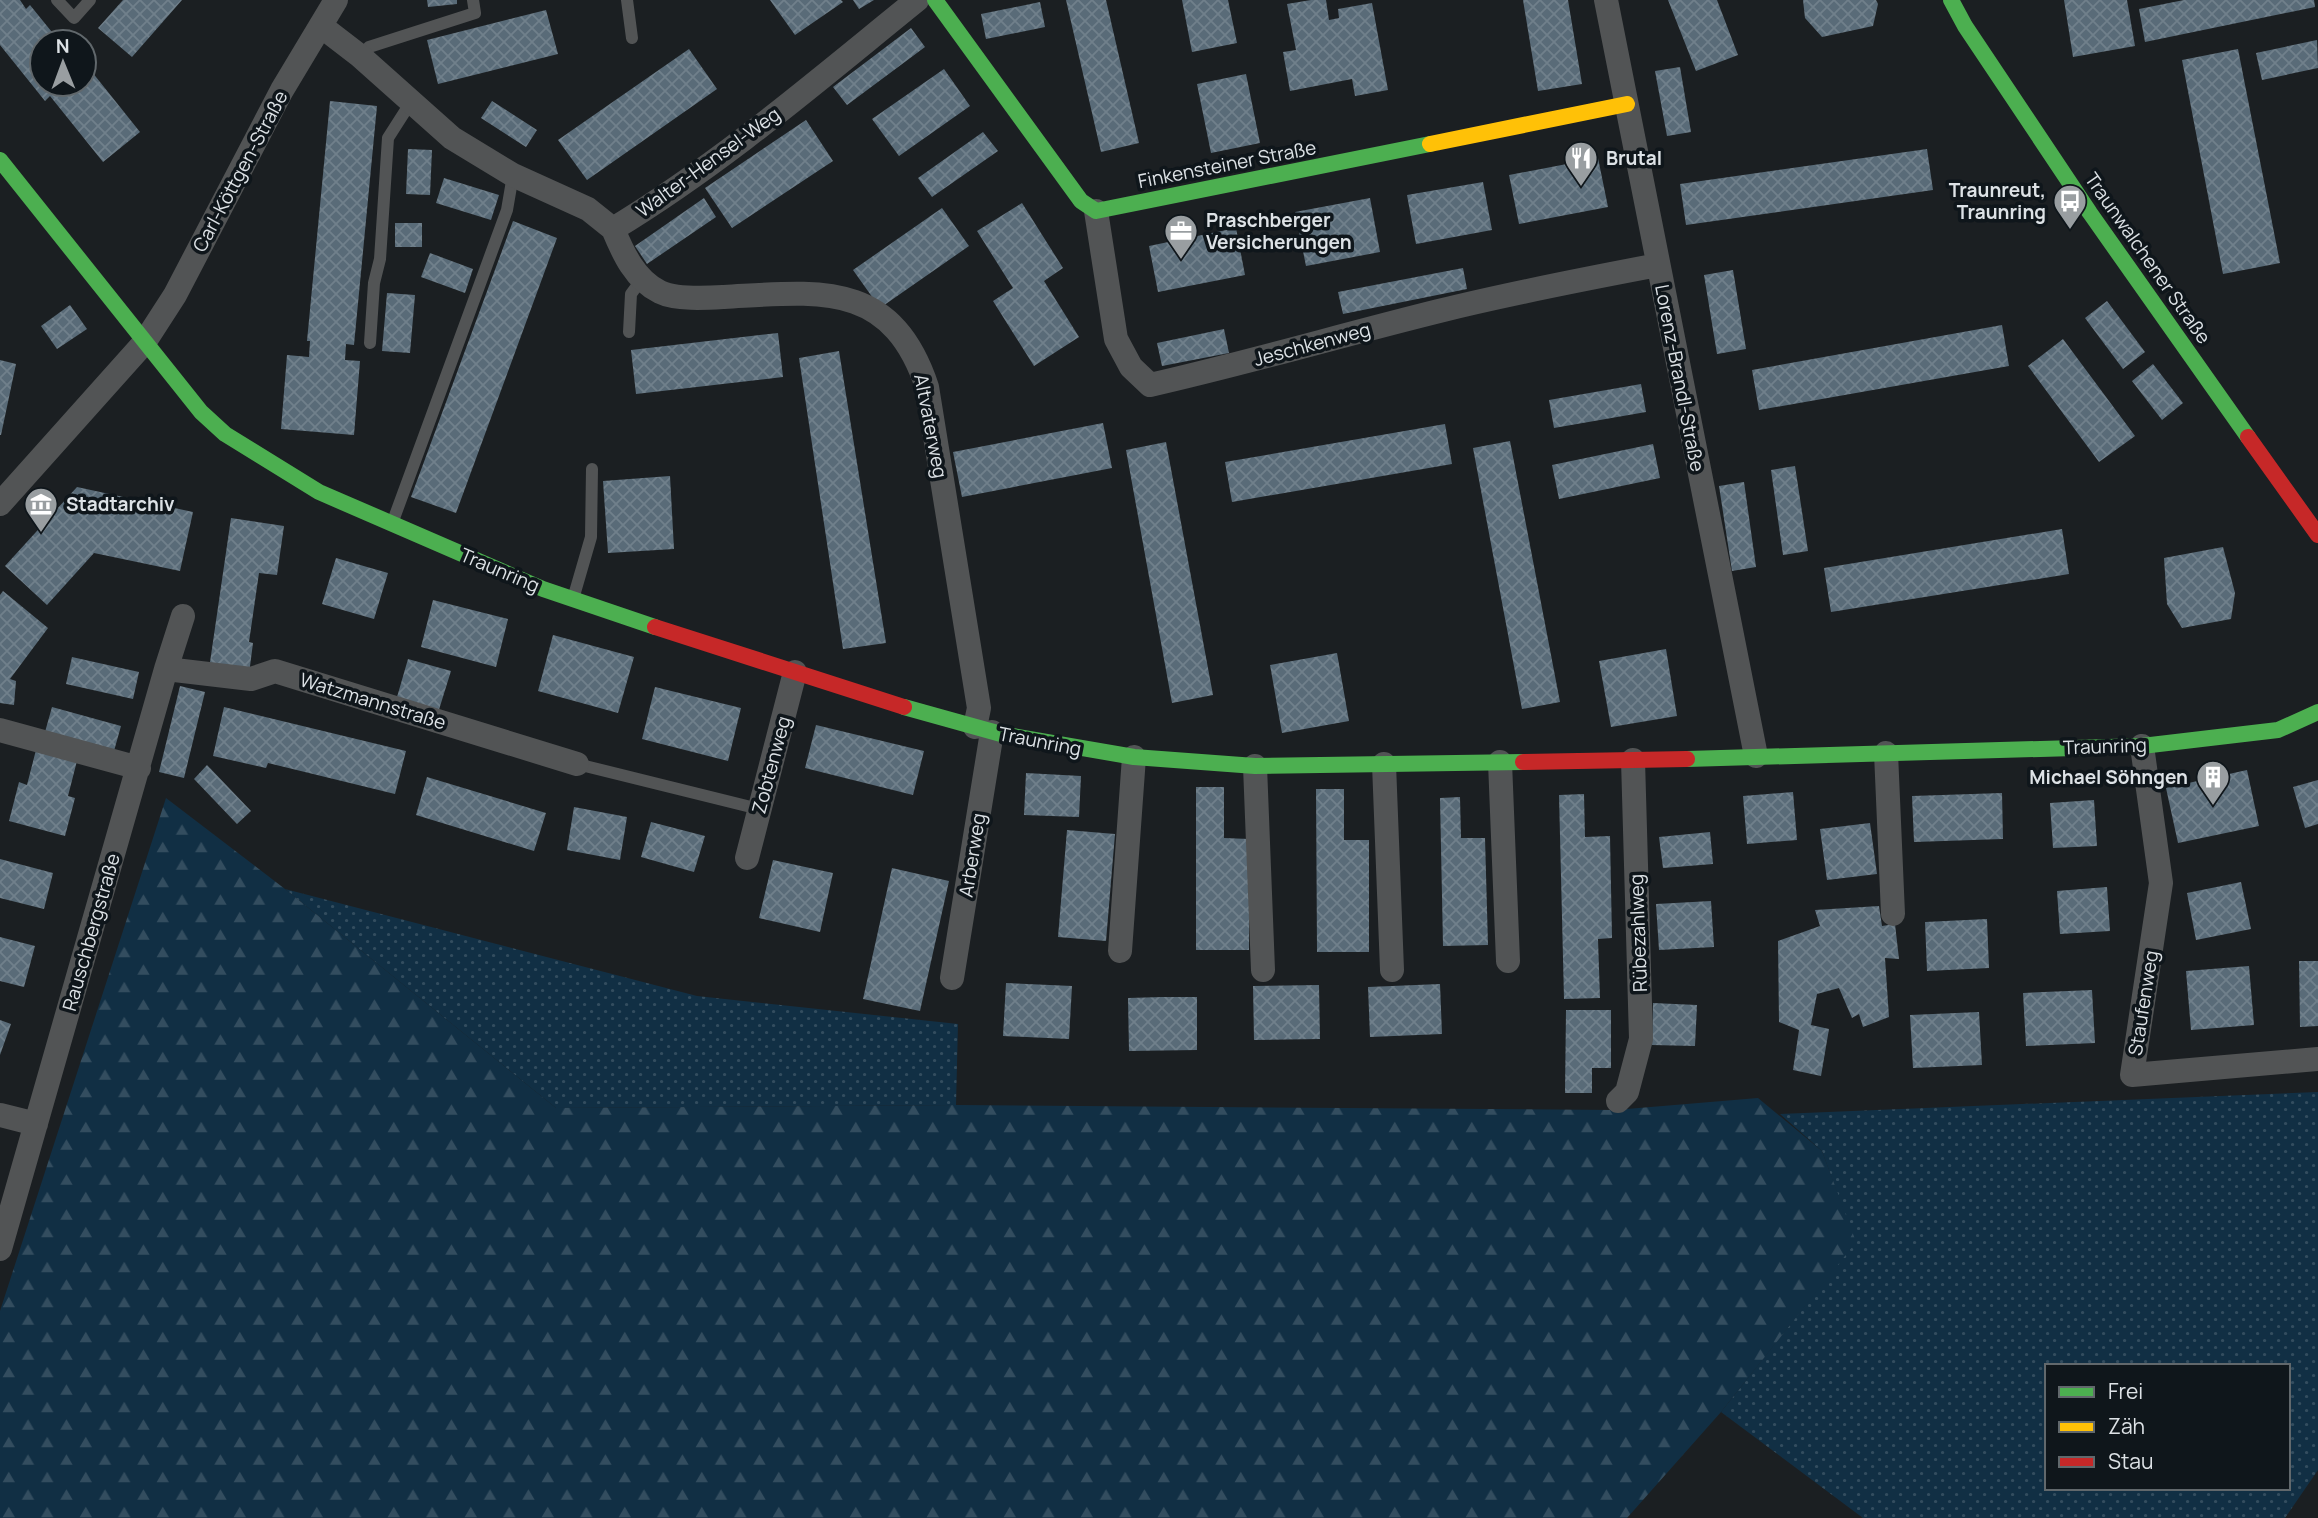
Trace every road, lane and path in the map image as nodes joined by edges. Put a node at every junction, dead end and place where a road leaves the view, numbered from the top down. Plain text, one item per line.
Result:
1 (57, 0) edge
2 (90, 0) edge
3 (336, 0) edge
4 (473, 0) edge
5 (627, 0) edge
6 (917, 0) edge
7 (935, 0) edge
8 (1606, 0) edge
9 (1951, 0) edge
10 (321, 26) junction
11 (632, 38) dead end
12 (360, 56) junction
13 (411, 102) junction
14 (1627, 104) junction
15 (0, 160) edge
16 (513, 175) junction
17 (1096, 211) junction
18 (613, 229) junction
19 (1658, 265) junction
20 (642, 279) junction
21 (629, 332) dead end
22 (144, 343) junction
23 (370, 344) dead end
24 (592, 469) dead end
25 (0, 504) edge
26 (392, 524) junction
27 (2318, 536) edge
28 (573, 599) junction
29 (184, 617) dead end
30 (166, 669) junction
31 (794, 672) junction
32 (2318, 712) edge
33 (0, 730) edge
34 (983, 730) junction
35 (2142, 746) junction
36 (1886, 752) junction
37 (1756, 756) junction
38 (1134, 757) junction
39 (1633, 760) junction
40 (1500, 762) junction
41 (577, 764) joint
42 (1384, 764) junction
43 (1255, 766) junction
44 (139, 768) junction
45 (759, 809) junction
46 (747, 858) dead end
47 (1893, 914) dead end
48 (1120, 951) dead end
49 (1508, 961) dead end
50 (1263, 970) dead end
51 (1392, 970) dead end
52 (952, 978) dead end
53 (2318, 1059) edge
54 (1618, 1101) dead end
55 (0, 1115) edge
56 (36, 1124) junction
57 (0, 1249) edge

1 - 2 lane
3 - 10 street, Carl-Köttgen-Straße
4 - 12 lane
5 - 11 lane
6 - 18 street, Walter-Hensel-Weg
7 - 17 street
8 - 14 street, Lorenz-Brandl-Straße
9 - 27 street, Traunwalchener Straße
10 - 12 street
10 - 22 street, Carl-Köttgen-Straße
12 - 13 street
13 - 16 street
13 - 23 lane
14 - 17 street, Finkensteiner Straße
14 - 19 street, Lorenz-Brandl-Straße
15 - 22 street, Traunring
16 - 18 street
16 - 26 lane
17 - 19 street, Jeschkenweg
18 - 20 street, Altvaterweg
19 - 37 street, Lorenz-Brandl-Straße
20 - 21 lane
20 - 34 street, Altvaterweg
22 - 25 street, Carl-Köttgen-Straße
22 - 26 street, Traunring
24 - 28 lane
26 - 28 street, Traunring
28 - 31 street, Traunring
29 - 30 street, Rauschbergstraße
30 - 41 street, Watzmannstraße
30 - 44 street, Rauschbergstraße
31 - 34 street, Traunring
31 - 45 street, Zobtenweg
32 - 35 street, Traunring
33 - 44 street
34 - 38 street, Traunring
34 - 52 street, Arberweg
35 - 36 street, Traunring
35 - 53 street, Staufenweg
36 - 37 street, Traunring
36 - 47 street
37 - 39 street, Traunring
38 - 43 street, Traunring
38 - 48 street
39 - 40 street, Traunring
39 - 54 street, Rübezahlweg
40 - 42 street, Traunring
40 - 49 street
41 - 45 lane
42 - 43 street, Traunring
42 - 51 street
43 - 50 street
44 - 56 street, Rauschbergstraße
45 - 46 street, Zobtenweg
55 - 56 street
56 - 57 street, Rauschbergstraße

